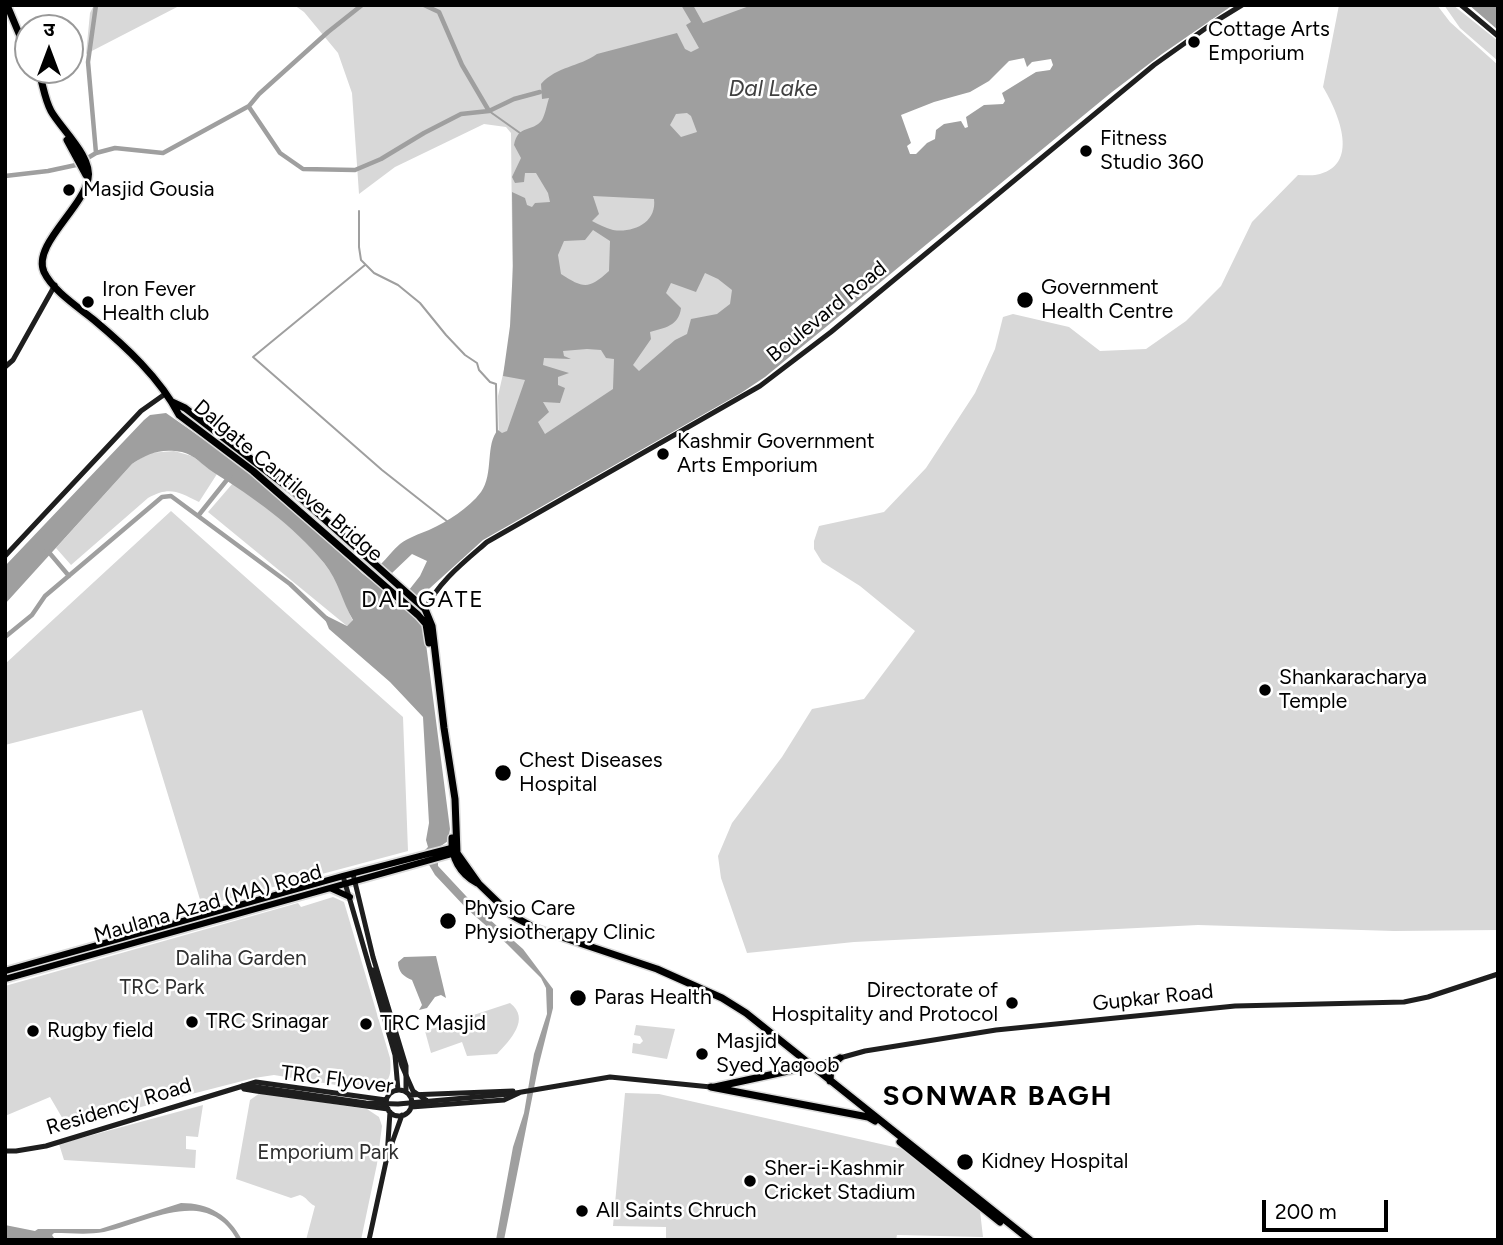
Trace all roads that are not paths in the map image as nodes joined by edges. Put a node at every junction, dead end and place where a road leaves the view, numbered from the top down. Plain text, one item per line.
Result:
1 (1242, 5) edge
2 (1461, 5) edge
3 (1498, 36) edge
4 (41, 84) edge
5 (55, 285) junction
6 (5, 367) edge
7 (165, 394) junction
8 (338, 538) junction
9 (5, 556) edge
10 (423, 606) junction
11 (422, 619) junction
12 (449, 779) junction
13 (452, 851) junction
14 (354, 877) junction
15 (344, 879) junction
16 (330, 888) junction
17 (350, 897) junction
18 (373, 957) junction
19 (366, 960) junction
20 (373, 967) junction
21 (5, 971) edge
22 (1498, 974) edge
23 (5, 979) edge
24 (791, 1049) junction
25 (839, 1058) junction
26 (811, 1066) junction
27 (791, 1072) junction
28 (830, 1081) junction
29 (242, 1086) junction
30 (711, 1087) junction
31 (398, 1090) junction
32 (522, 1092) junction
33 (408, 1094) junction
34 (386, 1100) junction
35 (428, 1101) junction
36 (411, 1107) junction
37 (389, 1111) junction
38 (402, 1115) junction
39 (872, 1117) junction
40 (882, 1125) junction
41 (5, 1151) edge
42 (387, 1157) junction
43 (369, 1240) edge
44 (1023, 1240) edge
45 (1030, 1240) edge

1 - 10 main road, Boulevard Road
2 - 3 main road
4 - 5 highway
5 - 6 main road
5 - 7 highway, Dalgate Cantilever Bridge
7 - 8 highway, Dalgate Cantilever Bridge
7 - 9 main road
8 - 10 highway
8 - 11 highway, Dalgate Cantilever Bridge
10 - 11 main road, Boulevard Road
10 - 12 highway
11 - 12 highway
12 - 13 highway
13 - 14 main road, Maulana Azad (MA) Road
13 - 24 highway
14 - 15 main road, Maulana Azad (MA) Road
14 - 18 main road
15 - 16 main road, Maulana Azad (MA) Road
15 - 17 main road
15 - 21 main road, Maulana Azad (MA) Road
16 - 17 main road
16 - 23 main road, Maulana Azad (MA) Road
17 - 19 main road
18 - 20 main road, TRC Flyover
18 - 33 main road
19 - 20 main road
19 - 31 main road
20 - 35 main road, TRC Flyover, bridge
22 - 25 main road, Gupkar Road
24 - 26 highway
24 - 27 highway
25 - 26 main road, Gupkar Road
25 - 28 highway
26 - 27 highway
26 - 28 highway
27 - 30 highway
28 - 39 highway
29 - 34 main road, Residency Road
29 - 35 main road, TRC Flyover, bridge
29 - 37 main road, Residency Road
29 - 41 main road, Residency Road
30 - 32 main road
30 - 39 highway
31 - 33 main road
31 - 34 main road
32 - 33 main road
32 - 35 main road, TRC Flyover, bridge
32 - 36 main road
33 - 36 main road
34 - 37 main road
36 - 38 main road
37 - 38 main road
37 - 42 main road
38 - 42 main road
39 - 40 highway
40 - 44 highway
40 - 45 highway
42 - 43 main road

